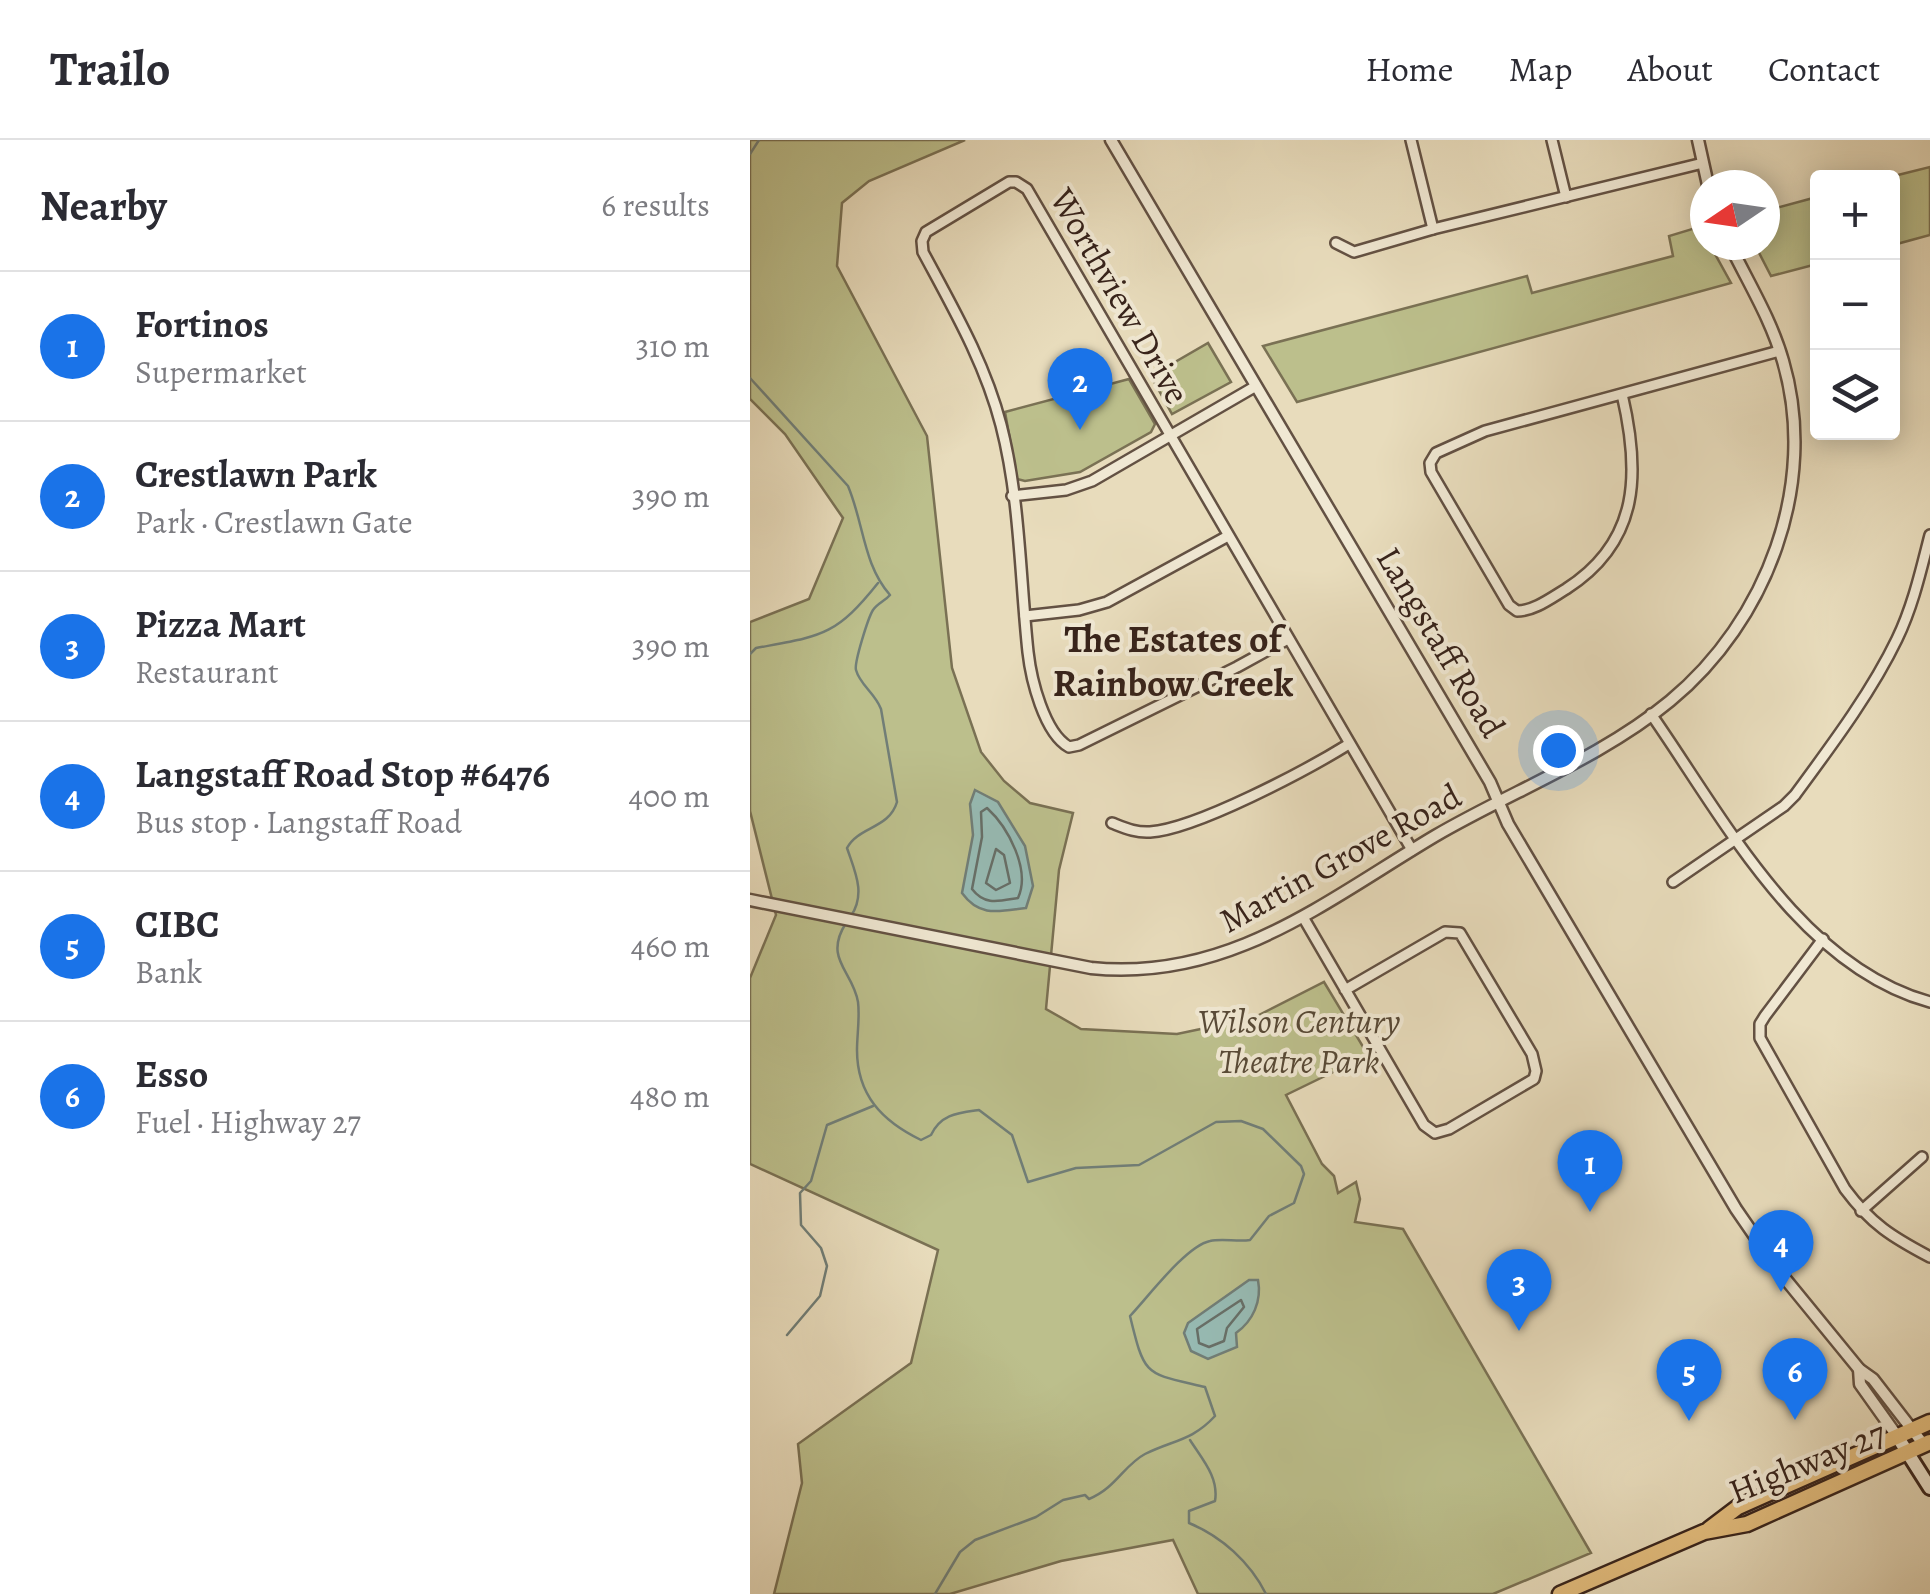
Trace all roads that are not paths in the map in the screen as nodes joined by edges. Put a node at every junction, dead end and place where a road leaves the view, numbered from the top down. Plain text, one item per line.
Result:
1 (1111, 140) edge
2 (1412, 140) edge
3 (1552, 140) edge
4 (1698, 140) edge
5 (1703, 163) junction
6 (1705, 170) edge
7 (1566, 198) junction
8 (1433, 228) junction
9 (1336, 243) dead end
10 (1738, 260) edge
11 (1780, 351) junction
12 (1256, 386) junction
13 (1622, 394) junction
14 (1170, 436) junction
15 (1012, 496) junction
16 (1930, 535) edge
17 (1228, 536) junction
18 (1025, 616) junction
19 (1288, 638) junction
20 (1652, 714) junction
21 (1349, 744) junction
22 (1499, 802) junction
23 (1112, 823) dead end
24 (1735, 840) junction
25 (1412, 850) junction
26 (1673, 882) dead end
27 (750, 900) edge
28 (1303, 917) junction
29 (1824, 939) junction
30 (1345, 990) junction
31 (1930, 1002) edge
32 (1922, 1157) dead end
33 (1861, 1211) junction
34 (1930, 1257) edge
35 (1859, 1369) junction
36 (1930, 1422) edge
37 (1913, 1430) junction
38 (1897, 1436) junction
39 (1928, 1447) edge
40 (1908, 1453) junction
41 (1930, 1488) edge
42 (1704, 1532) junction
43 (1560, 1594) edge

1 - 12 street, Langstaff Road
2 - 8 street
3 - 7 street
4 - 5 street
5 - 6 street
5 - 7 street
7 - 8 street
8 - 9 street
10 - 11 street, Martin Grove Road
11 - 13 street
11 - 20 street, Martin Grove Road
12 - 14 street
12 - 22 street, Langstaff Road
13 - 13 street
14 - 15 street
14 - 15 street, Worthview Drive
14 - 17 street
15 - 18 street, Worthview Drive
16 - 24 street
17 - 18 street
17 - 19 street
18 - 19 street, Worthview Drive
19 - 21 street
20 - 22 street, Martin Grove Road
20 - 24 street
21 - 23 street
21 - 25 street
22 - 25 street, Martin Grove Road
22 - 35 street, Langstaff Road
24 - 26 street
24 - 29 street
25 - 28 street, Martin Grove Road
27 - 28 street, Martin Grove Road
28 - 30 street
29 - 31 street
29 - 33 street
30 - 30 street
32 - 33 street
33 - 34 street
35 - 37 street, Langstaff Road
35 - 38 street, Langstaff Road
36 - 37 main road, Highway 27
37 - 38 main road, Highway 27
37 - 39 street, Langstaff Road
38 - 40 main road, Langstaff Road
38 - 42 main road, Highway 27
39 - 40 main road, Highway 27
40 - 41 main road, Langstaff Road
40 - 42 main road, Highway 27
42 - 43 main road, Highway 27

